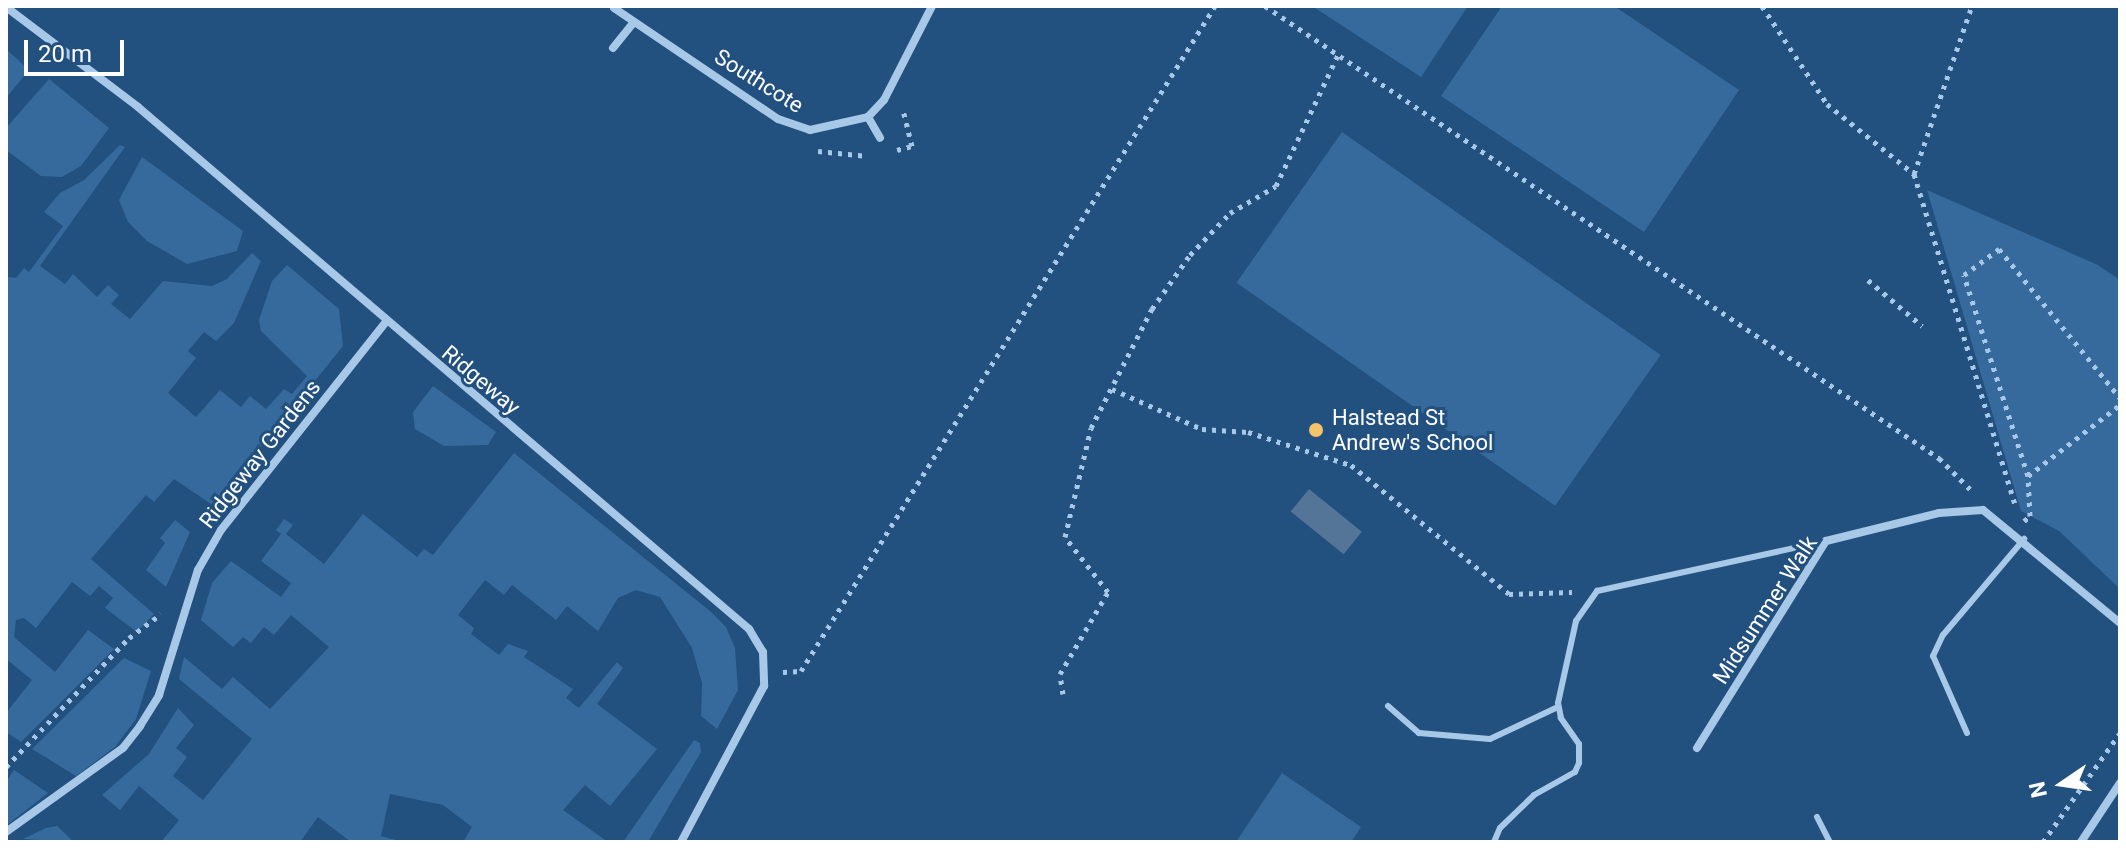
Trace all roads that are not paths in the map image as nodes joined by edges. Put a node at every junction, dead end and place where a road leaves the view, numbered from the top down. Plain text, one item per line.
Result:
1 (932, 6) edge
2 (6, 7) edge
3 (614, 8) dead end
4 (634, 22) junction
5 (613, 48) dead end
6 (868, 117) junction
7 (880, 138) dead end
8 (385, 323) junction
9 (2024, 539) junction
10 (1826, 541) junction
11 (2120, 623) edge
12 (1388, 706) dead end
13 (1558, 707) junction
14 (1967, 733) dead end
15 (1697, 748) dead end
16 (2120, 783) edge
17 (1817, 817) dead end
18 (6, 832) edge
19 (681, 842) edge
20 (1494, 842) edge
21 (1830, 842) edge
22 (2081, 842) edge

1 - 6 street
2 - 8 street, Ridgeway
3 - 4 street, Southcote
4 - 5 street
4 - 6 street, Southcote
6 - 7 street
8 - 18 street, Ridgeway Gardens
8 - 19 street, Ridgeway
9 - 10 street, Midsummer Walk
9 - 11 street
9 - 14 lane
10 - 13 lane
10 - 15 street, Midsummer Walk
12 - 13 lane
13 - 20 lane
16 - 22 street
17 - 21 lane

